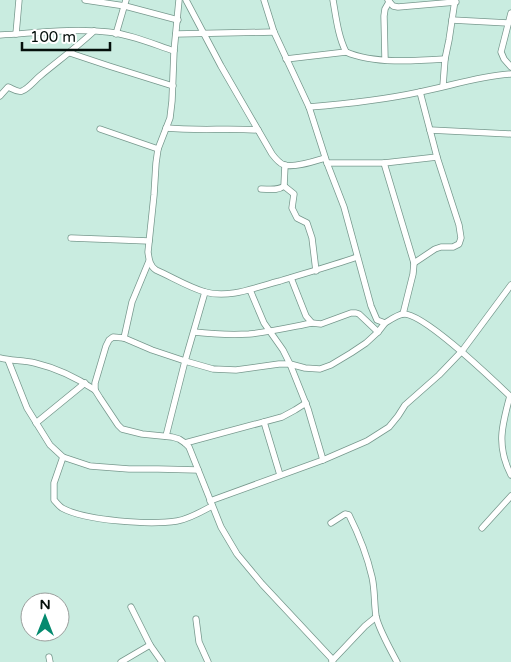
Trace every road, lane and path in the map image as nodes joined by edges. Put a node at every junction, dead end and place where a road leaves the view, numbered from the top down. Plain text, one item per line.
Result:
1 (19, 0) edge
2 (85, 0) edge
3 (179, 0) edge
4 (264, 0) edge
5 (333, 0) edge
6 (188, 1) edge
7 (389, 1) edge
8 (456, 1) edge
9 (126, 3) edge
10 (511, 13) edge
11 (178, 20) junction
12 (452, 20) junction
13 (508, 23) junction
14 (94, 32) junction
15 (274, 32) junction
16 (0, 34) edge
17 (16, 34) junction
18 (116, 34) junction
19 (176, 34) junction
20 (204, 34) junction
21 (174, 51) junction
22 (346, 52) junction
23 (70, 53) junction
24 (286, 59) junction
25 (385, 59) junction
26 (445, 59) junction
27 (511, 67) edge
28 (511, 74) edge
29 (172, 86) junction
30 (443, 86) junction
31 (420, 92) junction
32 (0, 96) edge
33 (309, 107) junction
34 (166, 128) junction
35 (100, 129) dead end
36 (258, 130) junction
37 (430, 130) junction
38 (511, 134) edge
39 (158, 149) junction
40 (437, 158) junction
41 (326, 160) junction
42 (384, 163) junction
43 (285, 165) junction
44 (284, 186) junction
45 (261, 189) dead end
46 (71, 238) dead end
47 (149, 240) junction
48 (357, 257) junction
49 (149, 261) junction
50 (414, 263) junction
51 (316, 271) junction
52 (291, 278) junction
53 (511, 286) edge
54 (250, 290) junction
55 (205, 292) junction
56 (403, 314) junction
57 (312, 323) junction
58 (385, 323) junction
59 (270, 331) junction
60 (194, 332) junction
61 (378, 332) junction
62 (124, 338) junction
63 (462, 352) junction
64 (0, 358) edge
65 (8, 360) junction
66 (185, 361) junction
67 (290, 364) junction
68 (85, 383) junction
69 (95, 390) junction
70 (510, 396) edge
71 (306, 402) junction
72 (264, 422) junction
73 (36, 423) junction
74 (166, 436) junction
75 (185, 443) junction
76 (62, 457) junction
77 (323, 460) junction
78 (198, 470) junction
79 (280, 475) junction
80 (511, 475) edge
81 (511, 496) edge
82 (211, 504) junction
83 (331, 523) dead end
84 (482, 528) dead end
85 (131, 607) dead end
86 (376, 617) junction
87 (196, 619) dead end
88 (150, 645) junction
89 (332, 661) edge
90 (121, 662) edge
91 (162, 662) edge
92 (208, 662) edge
93 (397, 662) edge

1 - 17 street
2 - 9 street
3 - 11 street
4 - 15 street
5 - 22 street
6 - 20 street
7 - 8 street
7 - 25 street
8 - 12 street
9 - 11 street
9 - 18 street
10 - 13 street
11 - 19 street
12 - 13 street
12 - 26 street
13 - 27 street
14 - 17 street
14 - 18 street
14 - 23 street
15 - 20 street
15 - 24 street
16 - 17 street
18 - 21 street
19 - 20 street
19 - 21 street
20 - 36 street
21 - 29 street
22 - 24 street
22 - 25 street
23 - 29 street
23 - 32 street
24 - 33 street
25 - 26 street
26 - 30 street
28 - 30 street
29 - 34 street
30 - 31 street
31 - 33 street
31 - 37 street
33 - 41 street
34 - 36 street
34 - 39 street
35 - 39 street
36 - 43 street
37 - 38 street
37 - 40 street
39 - 47 street
40 - 42 street
40 - 50 street
41 - 42 street
41 - 43 street
41 - 48 street
42 - 50 street
43 - 44 street
44 - 45 street
44 - 51 street
46 - 47 street
47 - 49 street
48 - 51 street
48 - 58 street
49 - 55 street
49 - 62 street
50 - 56 street
51 - 52 street
52 - 54 street
52 - 57 street
53 - 63 street
54 - 55 street
54 - 59 street
55 - 60 street
56 - 58 street
56 - 63 street
57 - 59 street
57 - 61 street
58 - 61 street
59 - 60 street
59 - 67 street
60 - 66 street
61 - 67 street
62 - 66 street
62 - 69 street
63 - 70 street
63 - 77 street
64 - 65 street
65 - 68 street
65 - 73 street
66 - 67 street
66 - 74 street
67 - 71 street
68 - 69 street
68 - 73 street
69 - 74 street
70 - 80 street
71 - 72 street
71 - 77 street
72 - 75 street
72 - 79 street
73 - 76 street
74 - 75 street
75 - 78 street
76 - 78 street
76 - 82 street
77 - 79 street
78 - 82 street
79 - 82 street
81 - 84 street
82 - 89 street
83 - 86 street
85 - 88 street
86 - 89 street
86 - 93 street
87 - 92 street
88 - 90 street
88 - 91 street

